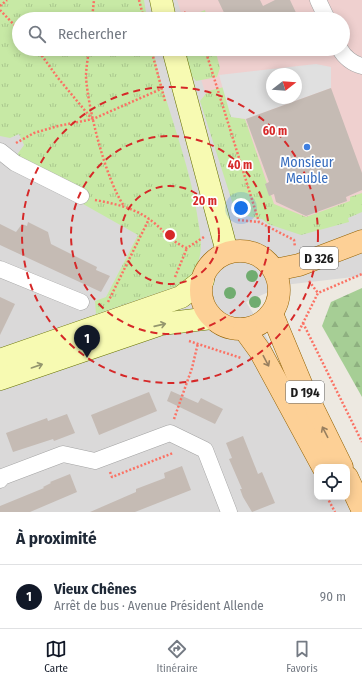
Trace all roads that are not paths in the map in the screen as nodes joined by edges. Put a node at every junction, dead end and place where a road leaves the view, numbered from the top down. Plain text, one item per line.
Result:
1 (161, 0) edge
2 (318, 0) edge
3 (164, 12) edge
4 (324, 12) edge
5 (175, 56) edge
6 (345, 56) edge
7 (362, 66) edge
8 (0, 151) edge
9 (81, 196) road end
10 (362, 241) edge
11 (225, 242) junction
12 (0, 269) edge
13 (275, 270) junction
14 (203, 280) junction
15 (81, 302) dead end
16 (272, 314) junction
17 (212, 318) junction
18 (244, 329) junction
19 (0, 360) edge
20 (0, 379) edge
21 (321, 464) edge
22 (341, 464) edge
23 (0, 480) edge
24 (350, 484) edge
25 (341, 500) edge
26 (362, 509) edge
27 (229, 512) edge
28 (347, 512) edge

1 - 3 main road
2 - 4 street
5 - 11 main road
6 - 7 street
8 - 9 street
10 - 13 main road, D 326
11 - 13 main road
11 - 14 main road
12 - 15 street
13 - 16 main road
14 - 17 main road
14 - 19 main road
16 - 18 main road
22 -> 16 main road, D 194
17 - 18 main road
20 -> 17 main road
18 -> 21 main road, D 194
23 - 27 street
24 - 26 main road
25 - 28 main road

